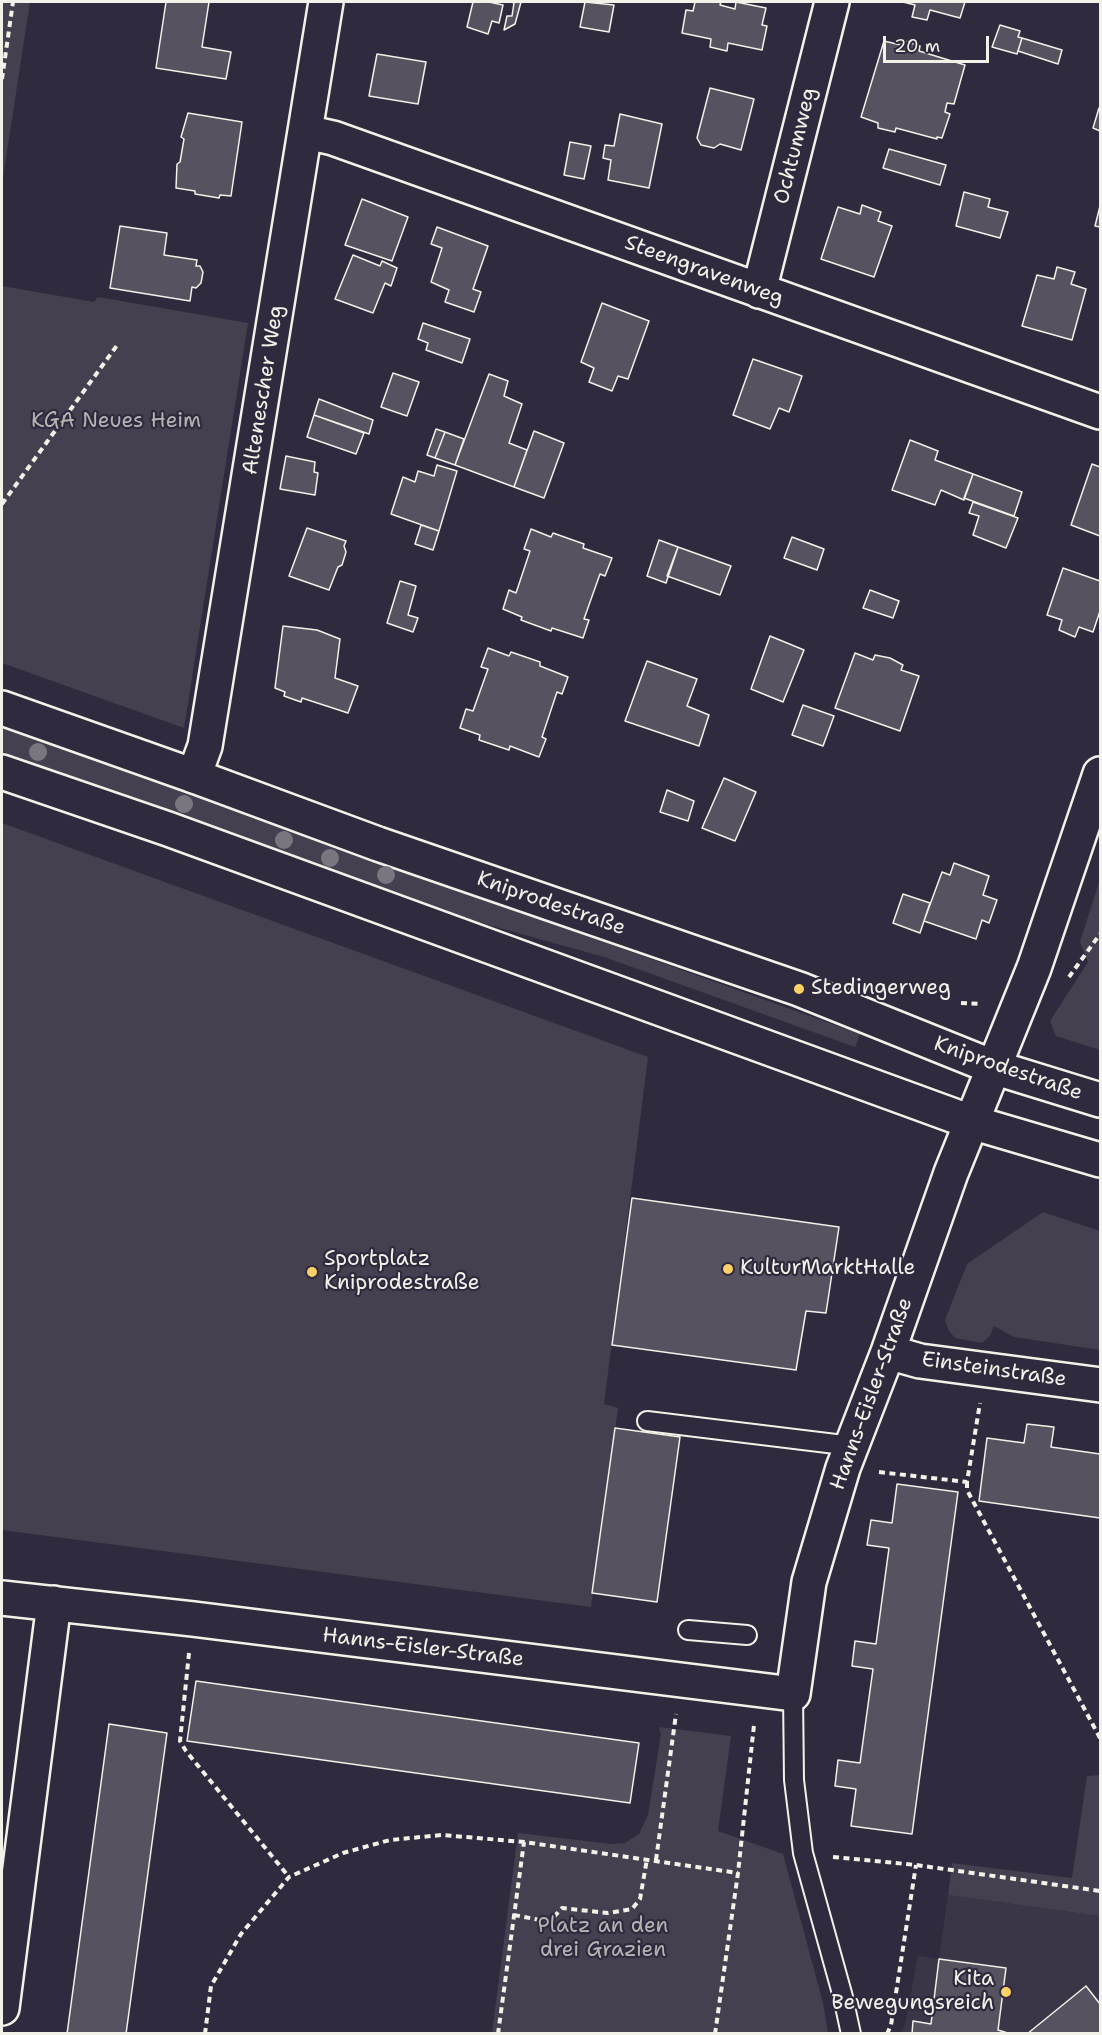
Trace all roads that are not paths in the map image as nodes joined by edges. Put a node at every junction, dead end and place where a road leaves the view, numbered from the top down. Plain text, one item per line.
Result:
1 (326, 2) edge
2 (832, 2) edge
3 (306, 132) junction
4 (759, 291) junction
5 (1101, 412) edge
6 (2, 708) edge
7 (2, 772) edge
8 (1101, 774) edge
9 (194, 776) junction
10 (993, 1067) junction
11 (1101, 1100) edge
12 (971, 1122) junction
13 (1101, 1160) edge
14 (888, 1352) junction
15 (1101, 1385) edge
16 (647, 1421) dead end
17 (847, 1457) junction
18 (2, 1598) edge
19 (54, 1603) junction
20 (687, 1630) dead end
21 (747, 1635) dead end
22 (793, 1694) junction
23 (2, 2008) edge
24 (851, 2034) edge

1 - 3 street, Altenescher Weg
2 - 4 street, Ochtumweg
3 - 4 street, Steengravenweg
3 - 9 street, Altenescher Weg
4 - 5 street, Steengravenweg
6 - 9 street, Kniprodestraße
7 - 12 street
8 - 10 street
9 - 10 street, Kniprodestraße
10 - 11 street, Kniprodestraße
10 - 12 street, Hanns-Eisler-Straße
12 - 13 street
12 - 14 street, Hanns-Eisler-Straße
14 - 15 street, Einsteinstraße
14 - 17 street, Hanns-Eisler-Straße
16 - 17 lane
17 - 22 street, Hanns-Eisler-Straße
18 - 19 street, Hanns-Eisler-Straße
19 - 22 street, Hanns-Eisler-Straße
19 - 23 street
20 - 21 lane
22 - 24 lane, Hanns-Eisler-Straße

